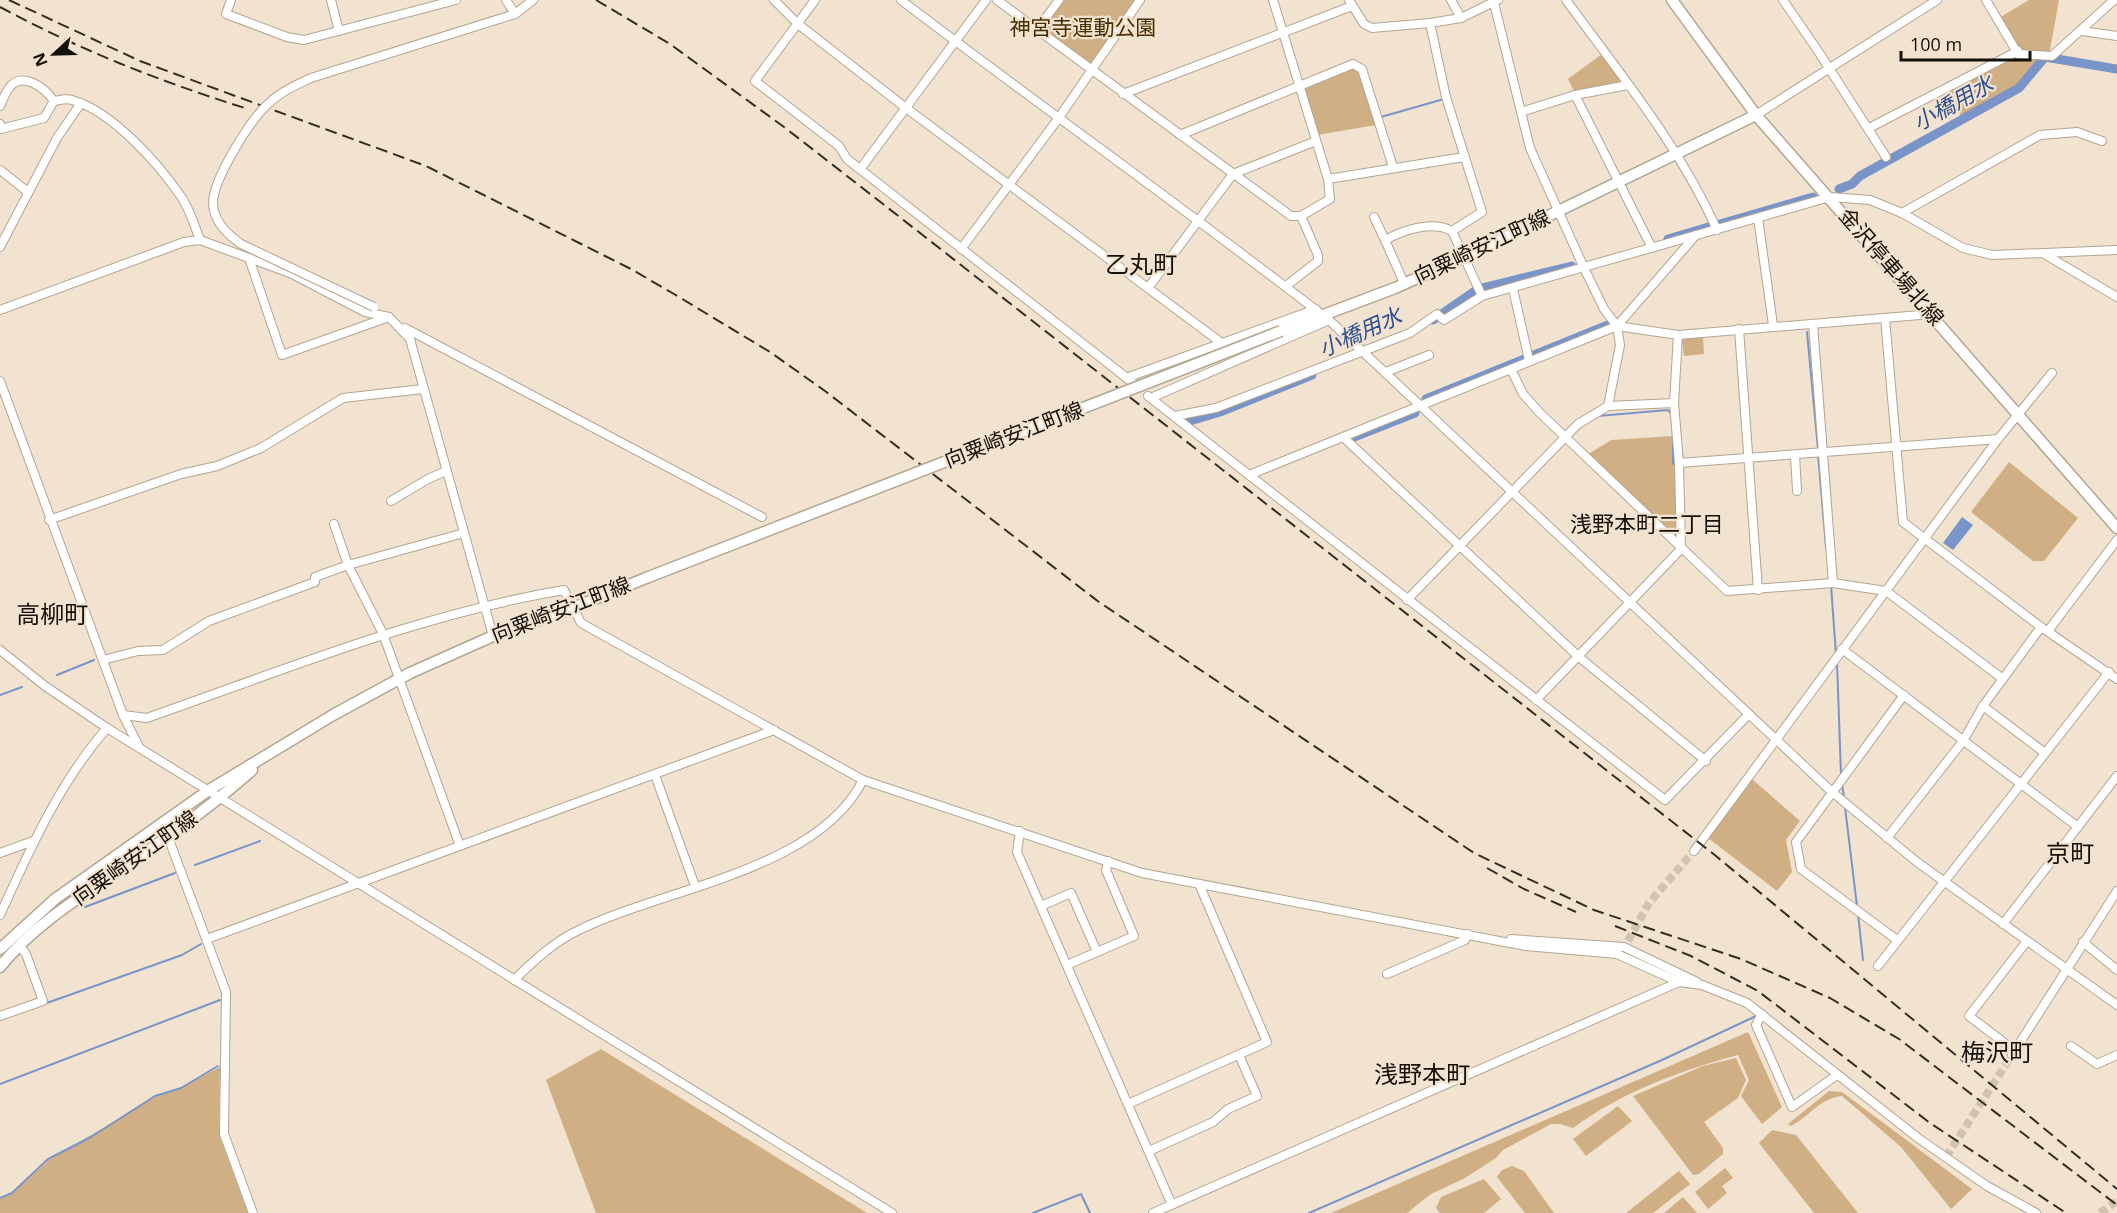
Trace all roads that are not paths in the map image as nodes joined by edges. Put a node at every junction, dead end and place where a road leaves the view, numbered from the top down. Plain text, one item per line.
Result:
1 (231, 0) edge
2 (332, 0) edge
3 (456, 0) edge
4 (506, 0) edge
5 (533, 0) edge
6 (774, 0) edge
7 (814, 0) edge
8 (901, 0) edge
9 (986, 0) edge
10 (997, 0) edge
11 (1059, 0) edge
12 (1140, 0) edge
13 (1273, 0) edge
14 (1451, 0) edge
15 (1566, 0) edge
16 (1672, 0) edge
17 (1783, 0) edge
18 (1937, 0) edge
19 (1986, 0) edge
20 (2114, 0) edge
21 (1496, 1) edge
22 (1350, 3) edge
23 (515, 14) junction
24 (1461, 18) junction
25 (1430, 23) junction
26 (798, 24) junction
27 (339, 30) junction
28 (1037, 30) junction
29 (2082, 31) junction
30 (1283, 32) junction
31 (2117, 36) edge
32 (955, 41) junction
33 (2018, 51) junction
34 (1830, 69) junction
35 (1091, 70) junction
36 (1628, 85) junction
37 (1300, 87) junction
38 (1123, 93) junction
39 (1575, 95) junction
40 (54, 100) junction
41 (81, 103) junction
42 (0, 106) edge
43 (906, 108) junction
44 (1521, 112) junction
45 (1756, 115) junction
46 (1058, 118) junction
47 (0, 127) edge
48 (1869, 128) junction
49 (1180, 135) junction
50 (1316, 141) junction
51 (2102, 141) dead end
52 (1677, 153) junction
53 (1464, 157) junction
54 (1886, 158) dead end
55 (1393, 166) junction
56 (861, 168) junction
57 (0, 170) edge
58 (1233, 174) junction
59 (1328, 179) junction
60 (1620, 182) junction
61 (1009, 184) junction
62 (28, 192) junction
63 (1830, 197) junction
64 (1559, 212) junction
65 (1902, 213) junction
66 (1300, 216) junction
67 (1374, 217) dead end
68 (1758, 218) junction
69 (1197, 220) junction
70 (1717, 230) junction
71 (1452, 231) junction
72 (1696, 235) junction
73 (200, 240) junction
74 (1384, 240) junction
75 (0, 247) edge
76 (1652, 248) junction
77 (961, 249) junction
78 (2117, 250) edge
79 (2046, 255) junction
80 (1466, 256) junction
81 (249, 258) junction
82 (1584, 268) junction
83 (1404, 283) junction
84 (1286, 286) junction
85 (1148, 288) junction
86 (1514, 289) junction
87 (1482, 296) junction
88 (2117, 297) edge
89 (0, 310) edge
90 (1929, 310) junction
91 (1322, 315) junction
92 (389, 317) junction
93 (1885, 318) junction
94 (1813, 324) junction
95 (1773, 325) junction
96 (1617, 326) junction
97 (1739, 329) junction
98 (1678, 335) junction
99 (1223, 344) junction
100 (1364, 351) junction
101 (1429, 355) dead end
102 (1529, 360) junction
103 (1511, 369) junction
104 (1386, 372) junction
105 (2052, 373) dead end
106 (0, 381) edge
107 (423, 389) junction
108 (1674, 403) junction
109 (1422, 406) junction
110 (1608, 406) junction
111 (2019, 414) junction
112 (1175, 416) junction
113 (1565, 436) junction
114 (1343, 437) junction
115 (1998, 439) junction
116 (1897, 447) junction
117 (1825, 452) junction
118 (1794, 455) junction
119 (1750, 458) junction
120 (1679, 463) junction
121 (446, 471) junction
122 (1249, 475) junction
123 (1512, 490) junction
124 (1797, 491) dead end
125 (392, 501) dead end
126 (762, 517) dead end
127 (49, 520) junction
128 (334, 524) dead end
129 (2117, 528) edge
130 (464, 533) junction
131 (1926, 540) junction
132 (2117, 540) edge
133 (1460, 546) junction
134 (1681, 549) junction
135 (348, 565) junction
136 (1833, 583) junction
137 (1758, 590) junction
138 (1886, 591) junction
139 (1407, 600) junction
140 (1631, 604) junction
141 (483, 607) junction
142 (573, 608) junction
143 (2045, 629) junction
144 (383, 634) junction
145 (493, 636) junction
146 (1842, 649) junction
147 (0, 650) edge
148 (1579, 657) junction
149 (103, 660) junction
150 (2109, 672) junction
151 (399, 679) junction
152 (2003, 679) junction
153 (2117, 679) edge
154 (1904, 695) junction
155 (1536, 700) junction
156 (1983, 706) junction
157 (123, 715) junction
158 (1748, 715) junction
159 (107, 728) junction
160 (774, 730) junction
161 (1775, 740) junction
162 (1963, 741) junction
163 (138, 745) junction
164 (273, 752) junction
165 (2045, 753) junction
166 (1706, 761) junction
167 (655, 775) junction
168 (2117, 776) edge
169 (863, 780) junction
170 (2020, 784) junction
171 (209, 790) junction
172 (1832, 792) junction
173 (221, 798) junction
174 (2078, 827) junction
175 (1020, 831) junction
176 (168, 837) junction
177 (1887, 838) junction
178 (33, 841) junction
179 (460, 846) junction
180 (1694, 851) tunnel mouth
181 (0, 853) edge
182 (1108, 861) junction
183 (1944, 881) junction
184 (359, 883) junction
185 (1199, 884) junction
186 (695, 886) junction
187 (2117, 891) edge
188 (1041, 906) junction
189 (0, 915) edge
190 (2003, 924) junction
191 (1468, 934) junction
192 (207, 939) junction
193 (1505, 940) junction
194 (1897, 940) junction
195 (2027, 941) junction
196 (2083, 942) junction
197 (20, 946) junction
198 (0, 949) edge
199 (1097, 952) junction
200 (1067, 965) junction
201 (1878, 966) dead end
202 (0, 967) edge
203 (2066, 969) junction
204 (2117, 970) edge
205 (1387, 974) dead end
206 (514, 980) junction
207 (1679, 982) junction
208 (1702, 985) junction
209 (2117, 1005) edge
210 (1762, 1014) junction
211 (0, 1016) edge
212 (2071, 1046) dead end
213 (1239, 1054) junction
214 (2117, 1055) edge
215 (1837, 1075) junction
216 (1128, 1104) junction
217 (1149, 1151) junction
218 (1172, 1205) junction
219 (253, 1213) edge
220 (892, 1213) edge
221 (1153, 1213) edge
222 (2036, 1213) edge

1 - 27 street
2 - 27 street
3 - 27 street
4 - 23 street
5 - 23 street
6 - 26 street
7 - 26 street
8 - 32 street
9 - 32 street
10 - 28 street
11 - 28 street
12 - 35 street
13 - 30 street
14 - 24 street
15 - 36 street
16 - 45 main road, 金沢停車場北線
17 - 34 street
18 - 34 street
19 - 33 street
20 - 29 street
21 - 24 street
21 - 44 street
22 - 25 street
22 - 30 street
23 - 92 street, bridge
24 - 25 street
25 - 53 street
26 - 43 street
26 - 56 street
28 - 35 street
29 - 31 street
29 - 33 street
30 - 37 street
30 - 38 street
32 - 43 street
32 - 46 street
33 - 48 street
34 - 45 street
34 - 48 street
35 - 38 street
35 - 46 street
36 - 39 street
36 - 52 street
37 - 49 street
37 - 50 street
37 - 55 street
38 - 49 street
39 - 44 street
39 - 60 street
40 - 41 street
40 - 42 street
40 - 47 street
41 - 62 street
41 - 73 street
43 - 56 street
43 - 61 street
44 - 64 street
45 - 52 main road, 向粟崎安江町線
45 - 63 main road, 金沢停車場北線
46 - 61 street
46 - 69 street
48 - 54 street
49 - 58 street
50 - 58 street
50 - 59 street
51 - 65 street
52 - 60 main road, 向粟崎安江町線
52 - 70 street
53 - 55 street
53 - 71 street
55 - 59 street
56 - 77 street
57 - 62 street
58 - 66 street
58 - 69 street
59 - 66 street
60 - 64 main road, 向粟崎安江町線
60 - 76 street
61 - 77 street
61 - 85 street
62 - 75 street
63 - 65 street
63 - 68 street
63 - 90 main road, 金沢停車場北線
64 - 80 main road, 向粟崎安江町線
64 - 82 street
65 - 79 street
66 - 84 street
67 - 74 street
68 - 70 street
68 - 95 street
69 - 84 street
69 - 85 street
70 - 72 street
71 - 74 street
71 - 80 street
72 - 76 street
72 - 96 street
73 - 81 street
73 - 89 street
74 - 83 street
76 - 82 street
77 - 99 street
78 - 79 street
79 - 88 street
80 - 83 main road, 向粟崎安江町線
80 - 87 street
81 - 92 street
81 - 92 street
82 - 86 street
82 - 96 street
83 - 91 main road, 向粟崎安江町線
84 - 91 street
85 - 99 street
86 - 87 street
86 - 102 street
87 - 100 street
90 - 93 street
90 - 111 main road, 金沢停車場北線
91 - 99 street
91 - 100 street
91 - 112 street
91 - 142 main road, 向粟崎安江町線, bridge
92 - 107 street
92 - 126 street
93 - 94 street
93 - 116 street
94 - 95 street
94 - 117 street
95 - 97 street
96 - 98 street
96 - 102 street
96 - 110 street
97 - 98 street
97 - 119 street
98 - 108 street
100 - 104 street
100 - 112 street
101 - 104 street
102 - 103 street
103 - 109 street
103 - 113 street
104 - 109 street
105 - 111 street
106 - 127 street
107 - 121 street
107 - 127 street
108 - 110 street
108 - 120 street
109 - 114 street
109 - 123 street
110 - 113 street
111 - 115 street
111 - 129 main road, 金沢停車場北線
112 - 122 street
113 - 123 street
113 - 134 street
114 - 122 street
114 - 133 street
115 - 116 street
115 - 131 street
116 - 117 street
116 - 131 street
117 - 118 street
117 - 136 street
118 - 119 street
118 - 124 street
119 - 120 street
119 - 137 street
120 - 134 street
121 - 125 street
121 - 130 street
122 - 139 street
123 - 133 street
123 - 140 street
127 - 149 street
128 - 135 street
130 - 135 street
130 - 141 street
131 - 138 street
131 - 143 street
132 - 143 street
133 - 139 street
133 - 148 street
134 - 137 street
134 - 140 street
135 - 144 street
135 - 149 street
136 - 137 street
136 - 138 street
138 - 146 street
138 - 152 street
139 - 155 street
140 - 148 street
140 - 158 street
141 - 142 street
141 - 144 street
141 - 145 street
142 - 145 main road, 向粟崎安江町線
142 - 160 street
143 - 150 street
143 - 152 street
144 - 151 street
144 - 157 street
145 - 151 main road, 向粟崎安江町線
146 - 154 street
146 - 161 street
147 - 159 street
148 - 155 street
148 - 166 street
149 - 157 street
150 - 153 street
150 - 165 street
151 - 164 main road, 向粟崎安江町線
151 - 179 street
152 - 156 street
154 - 162 street
154 - 172 street
155 - 166 street
156 - 162 street
156 - 165 street
157 - 163 street
158 - 161 street
158 - 166 street
159 - 163 street
159 - 178 street
160 - 167 street
160 - 169 street
161 - 172 street
161 - 180 street
162 - 170 street
162 - 177 street
163 - 171 street
164 - 171 main road, 向粟崎安江町線
164 - 173 main road, 向粟崎安江町線
165 - 170 street
167 - 179 street
167 - 186 street
168 - 174 street
169 - 175 street
169 - 186 street
170 - 174 street
170 - 183 street
171 - 173 street
171 - 198 main road, 向粟崎安江町線
172 - 177 street
172 - 194 street
173 - 176 main road, 向粟崎安江町線
173 - 184 street
174 - 190 street
175 - 182 street
175 - 188 street
176 - 192 street
176 - 197 main road, 向粟崎安江町線
177 - 183 street
178 - 181 street
178 - 189 street
179 - 184 street
182 - 185 street
182 - 199 street
183 - 190 street
183 - 194 street
184 - 192 street
184 - 206 street
185 - 191 street
185 - 213 street
186 - 206 street
187 - 196 street
188 - 199 street
188 - 200 street
190 - 195 street
191 - 193 street
191 - 205 street
192 - 219 street
193 - 207 street
193 - 208 street
194 - 201 street
195 - 203 street
195 - 203 street
196 - 203 street
196 - 204 street
197 - 202 main road, 向粟崎安江町線
197 - 211 street
199 - 200 street
200 - 216 street
203 - 209 street
206 - 220 street
207 - 208 street
207 - 218 street
208 - 210 street
210 - 215 street
210 - 215 street
212 - 214 street
213 - 216 street
213 - 217 street
215 - 222 street
216 - 217 street
217 - 218 street
218 - 221 street

